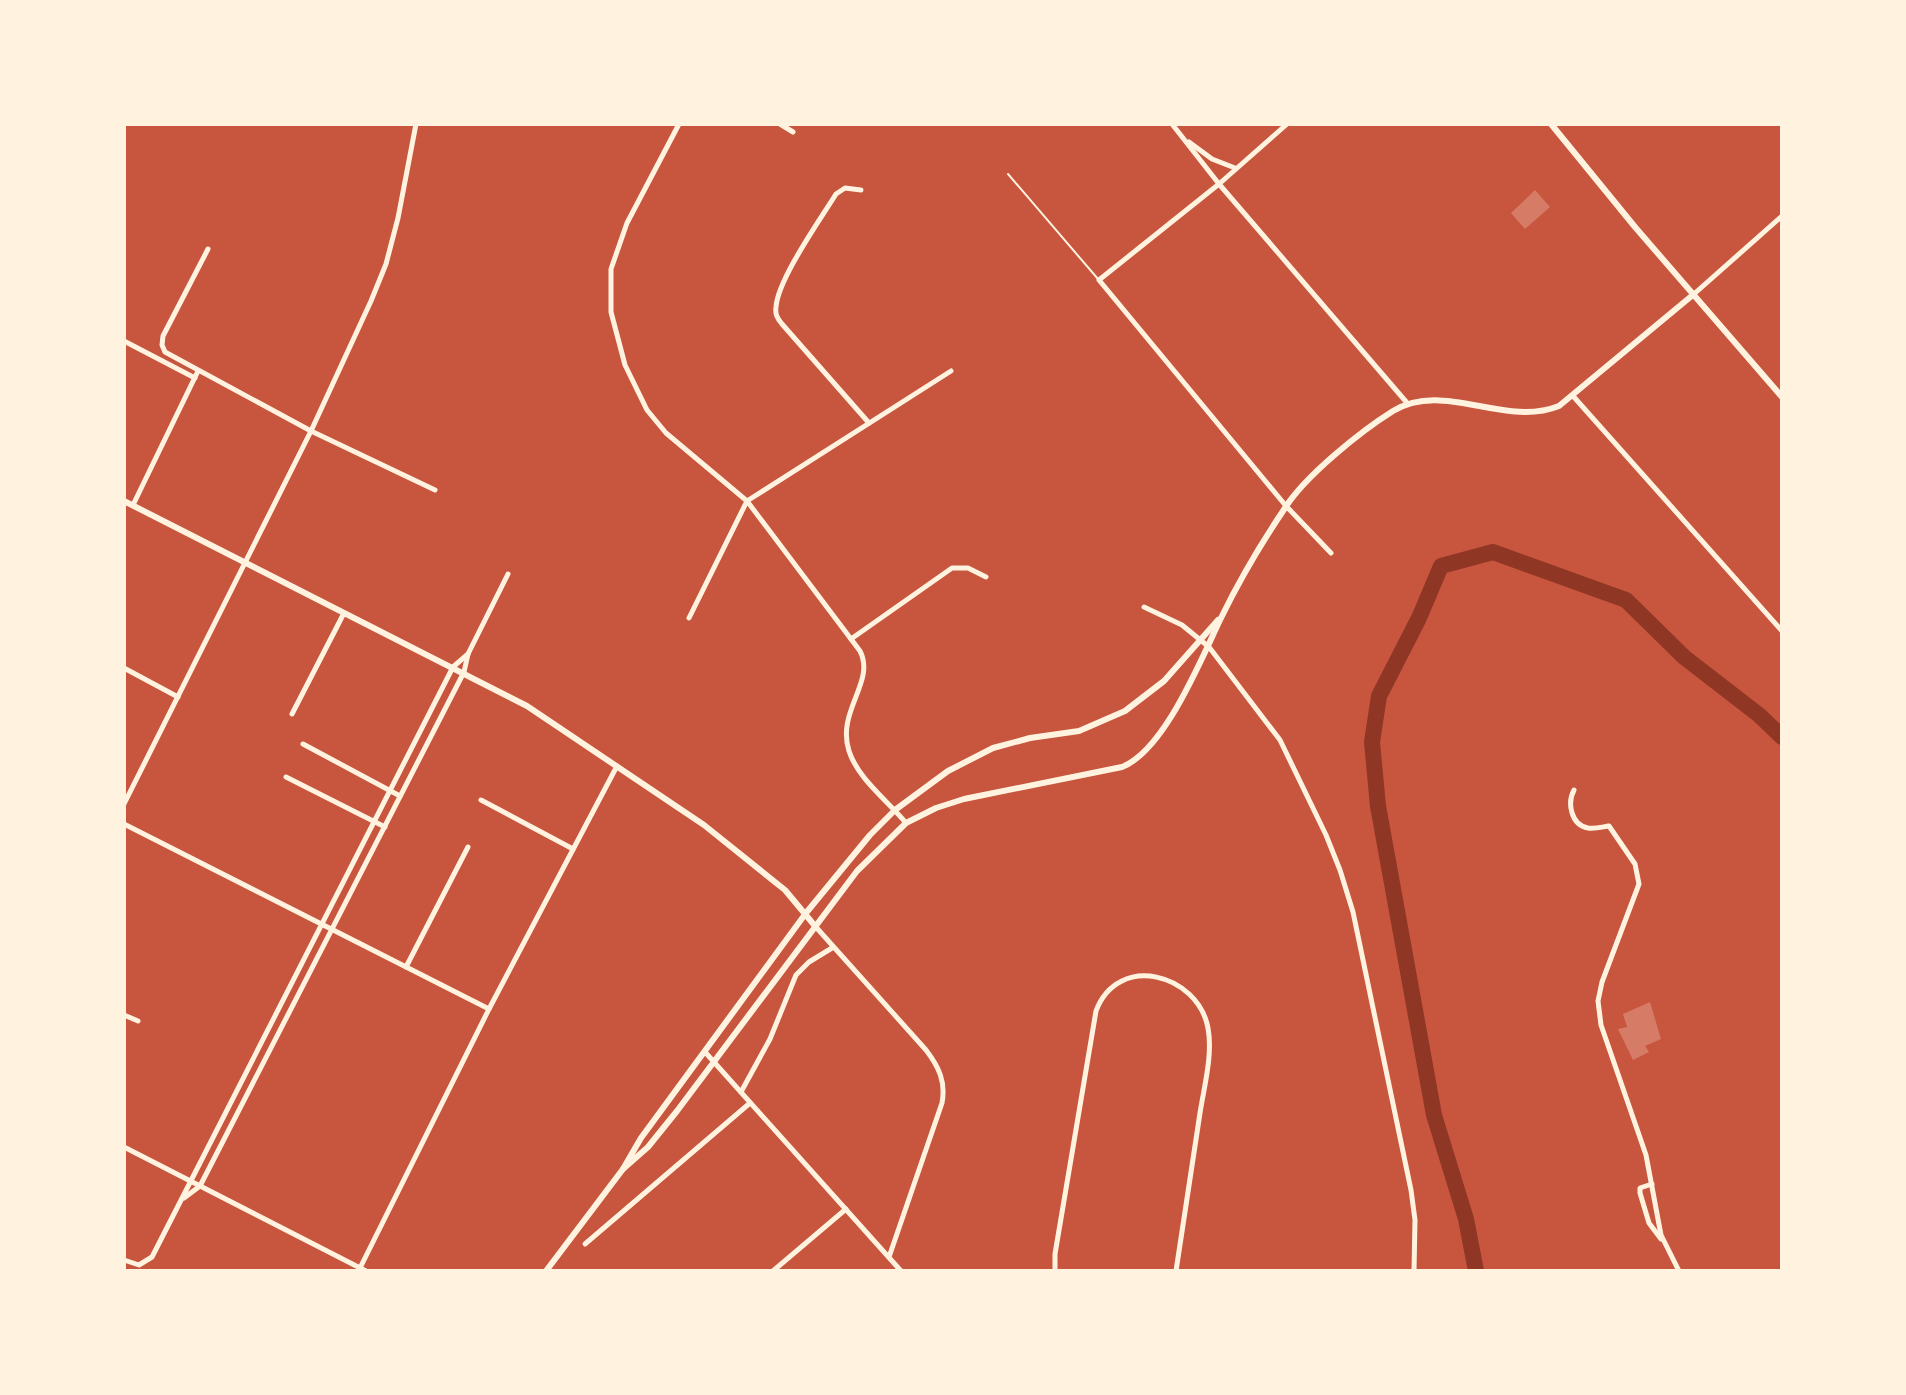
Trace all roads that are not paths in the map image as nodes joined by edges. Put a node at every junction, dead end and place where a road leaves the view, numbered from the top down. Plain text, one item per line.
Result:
1 (416, 124) edge
2 (679, 124) edge
3 (780, 124) edge
4 (1172, 124) edge
5 (1287, 124) edge
6 (1551, 124) edge
7 (793, 132) dead end
8 (1181, 136) junction
9 (1236, 168) junction
10 (1008, 174) dead end
11 (1219, 184) junction
12 (861, 190) dead end
13 (1782, 216) edge
14 (208, 249) dead end
15 (1099, 280) junction
16 (1694, 294) junction
17 (124, 341) edge
18 (951, 371) dead end
19 (196, 375) junction
20 (1573, 396) junction
21 (1782, 397) edge
22 (1408, 404) junction
23 (869, 423) junction
24 (311, 431) junction
25 (435, 490) dead end
26 (124, 501) edge
27 (747, 501) junction
28 (133, 505) junction
29 (1286, 506) junction
30 (1331, 553) dead end
31 (245, 563) junction
32 (508, 574) dead end
33 (986, 577) dead end
34 (1144, 607) dead end
35 (344, 613) junction
36 (1221, 617) junction
37 (689, 618) dead end
38 (1782, 631) edge
39 (851, 639) junction
40 (1201, 639) junction
41 (1209, 647) junction
42 (468, 654) junction
43 (453, 667) junction
44 (124, 668) edge
45 (464, 672) junction
46 (178, 697) junction
47 (292, 714) dead end
48 (303, 744) dead end
49 (617, 765) junction
50 (286, 777) dead end
51 (1574, 790) dead end
52 (389, 791) junction
53 (400, 796) junction
54 (481, 800) dead end
55 (124, 804) edge
56 (895, 810) junction
57 (374, 820) junction
58 (906, 823) junction
59 (124, 824) edge
60 (385, 827) junction
61 (468, 847) dead end
62 (573, 849) junction
63 (806, 913) junction
64 (321, 924) junction
65 (815, 926) junction
66 (332, 929) junction
67 (832, 948) junction
68 (406, 967) junction
69 (489, 1009) junction
70 (124, 1015) edge
71 (138, 1021) dead end
72 (257, 1049) junction
73 (705, 1052) junction
74 (267, 1055) junction
75 (714, 1062) junction
76 (741, 1092) junction
77 (750, 1103) junction
78 (124, 1147) edge
79 (623, 1169) junction
80 (189, 1180) junction
81 (1652, 1184) junction
82 (200, 1186) junction
83 (183, 1199) junction
84 (846, 1209) junction
85 (1664, 1243) junction
86 (585, 1244) dead end
87 (889, 1257) junction
88 (124, 1260) edge
89 (363, 1269) edge
90 (898, 1270) edge
91 (546, 1271) edge
92 (773, 1271) edge
93 (1055, 1271) edge
94 (1176, 1271) edge
95 (1414, 1271) edge
96 (1679, 1271) edge

1 - 24 street
2 - 27 street
3 - 7 street
4 - 8 street
5 - 9 street
6 - 16 street
8 - 9 street
8 - 11 street
9 - 11 street
10 - 15 lane
11 - 15 street
11 - 22 street
12 - 23 street
13 - 16 street
14 - 19 street
15 - 29 street
16 - 20 street
16 - 21 street
17 - 19 street
18 - 23 street
19 - 24 street
19 - 28 street
20 - 22 street
20 - 38 street
22 - 29 street
23 - 27 street
24 - 25 street
24 - 31 street
26 - 28 street
27 - 37 street
27 - 39 street
28 - 31 street
29 - 30 street
29 - 36 street
31 - 35 street
31 - 46 street
32 - 42 street
33 - 39 street
34 - 40 street
35 - 43 street
35 - 47 street
36 - 40 street
36 - 41 street
39 - 56 street
40 - 41 street
40 - 56 street
41 - 58 street
41 - 95 street
42 - 43 street
42 - 45 street
43 - 45 street
43 - 52 street
44 - 46 street
45 - 49 street
45 - 53 street
46 - 55 street
48 - 52 street
49 - 62 street
49 - 63 street
50 - 57 street
51 - 81 street
52 - 53 street
52 - 57 street
53 - 60 street
54 - 62 street
56 - 58 street
56 - 63 street
57 - 60 street
57 - 64 street
58 - 65 street
59 - 64 street
60 - 66 street
61 - 68 street
62 - 69 street
63 - 65 street
63 - 73 street
64 - 66 street
64 - 72 street
65 - 67 street
65 - 75 street
66 - 68 street
66 - 74 street
67 - 76 street
67 - 87 street
68 - 69 street
69 - 89 street
70 - 71 street
72 - 74 street
72 - 80 street
73 - 75 street
73 - 79 street
74 - 82 street
75 - 76 street
75 - 79 street
76 - 77 street
77 - 84 street
77 - 86 street
78 - 80 street
79 - 91 street
80 - 82 street
80 - 83 street
81 - 85 street
81 - 85 street
82 - 83 street
82 - 89 street
83 - 88 street
84 - 87 street
84 - 92 street
85 - 96 street
87 - 90 street
93 - 94 street

